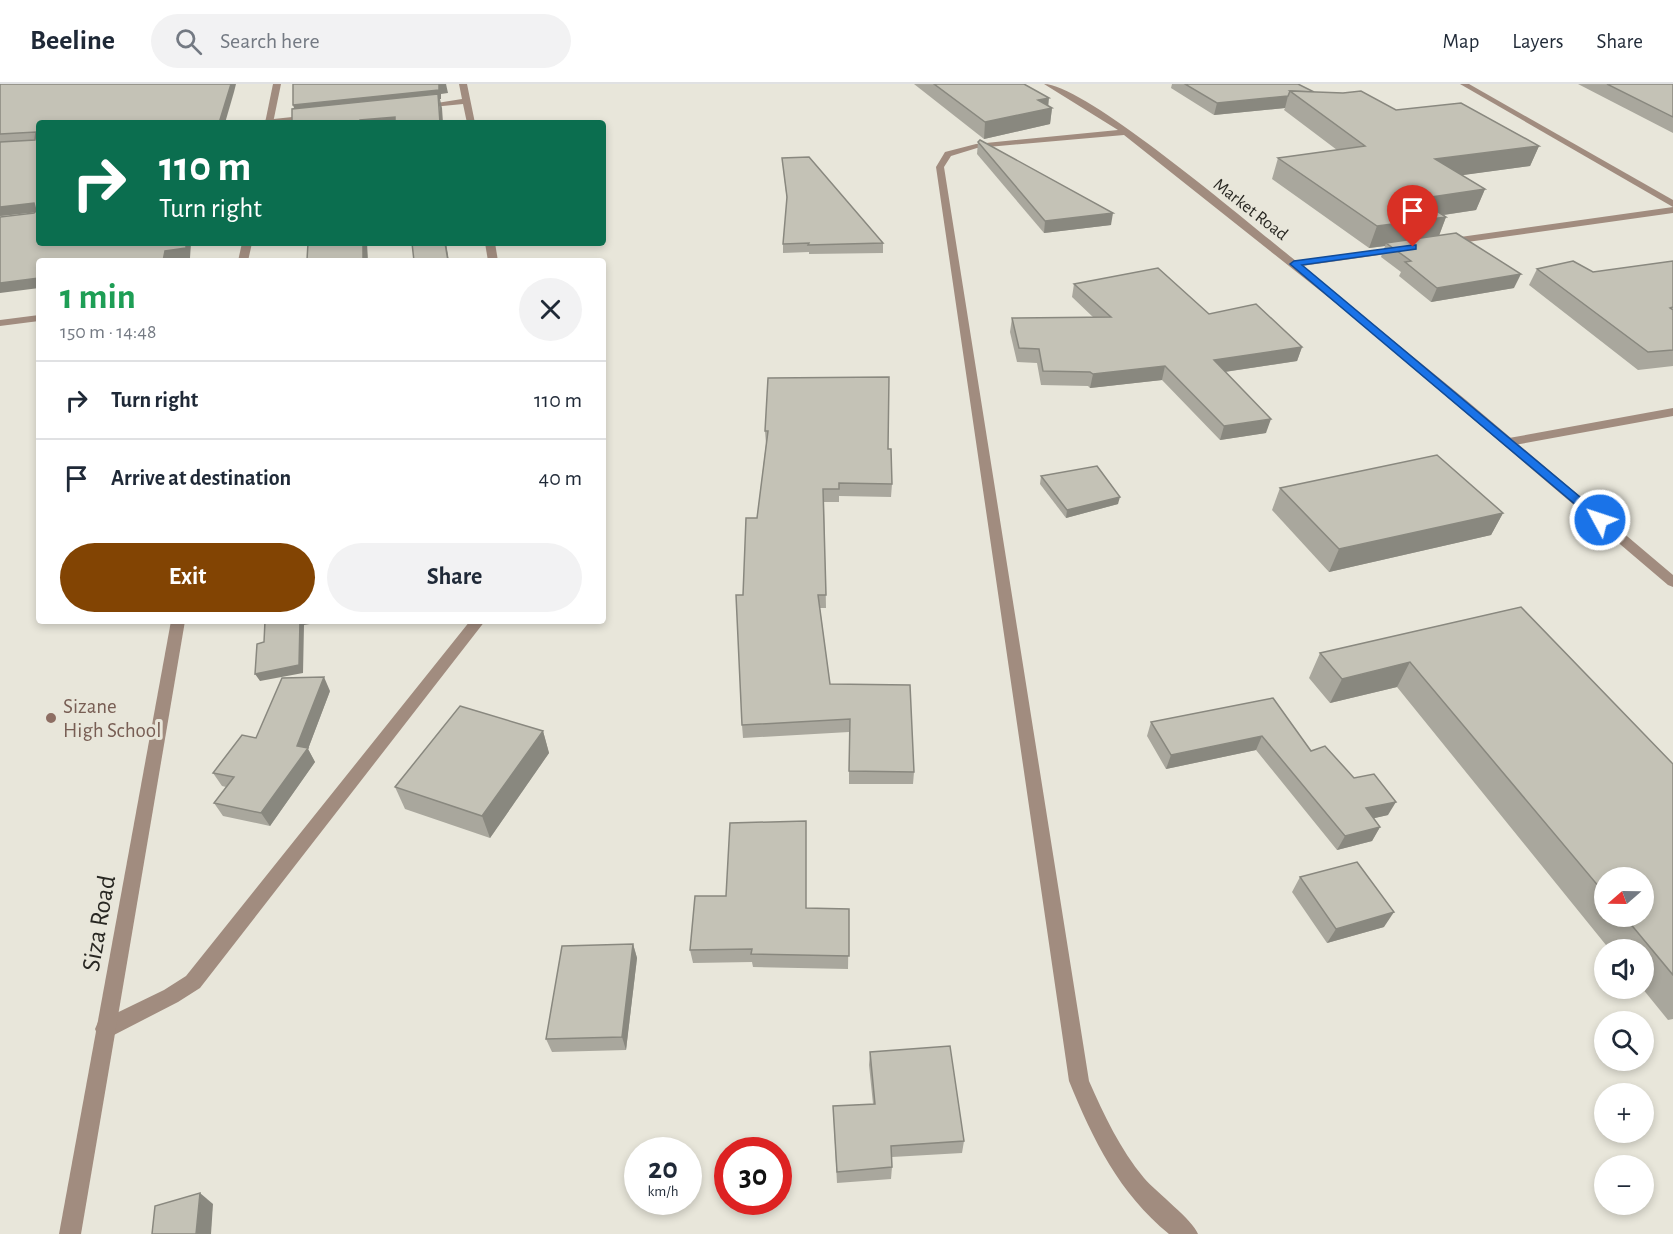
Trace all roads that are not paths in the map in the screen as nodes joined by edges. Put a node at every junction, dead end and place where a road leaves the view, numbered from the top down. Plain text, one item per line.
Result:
1 (277, 84) edge
2 (463, 84) edge
3 (1048, 84) edge
4 (1464, 84) edge
5 (468, 101) junction
6 (410, 107) edge
7 (316, 117) edge
8 (269, 120) edge
9 (288, 120) edge
10 (471, 120) edge
11 (1126, 132) junction
12 (1673, 204) edge
13 (1673, 210) edge
14 (1436, 244) edge
15 (1413, 247) edge
16 (1294, 264) junction
17 (36, 318) edge
18 (0, 323) edge
19 (1673, 412) edge
20 (1509, 442) junction
21 (1673, 582) edge
22 (177, 624) edge
23 (476, 624) edge
24 (105, 1029) junction
25 (70, 1234) edge
26 (1187, 1234) edge

1 - 8 street
2 - 5 street
3 - 11 street, Market Road
4 - 12 street
5 - 6 street
5 - 10 street
7 - 9 street
11 - 16 street, Market Road
11 - 26 street
13 - 14 street
15 - 16 street
16 - 20 street, Market Road
17 - 18 street
19 - 20 street
20 - 21 street, Market Road
22 - 24 street, Siza Road
23 - 24 street
24 - 25 street, Siza Road

